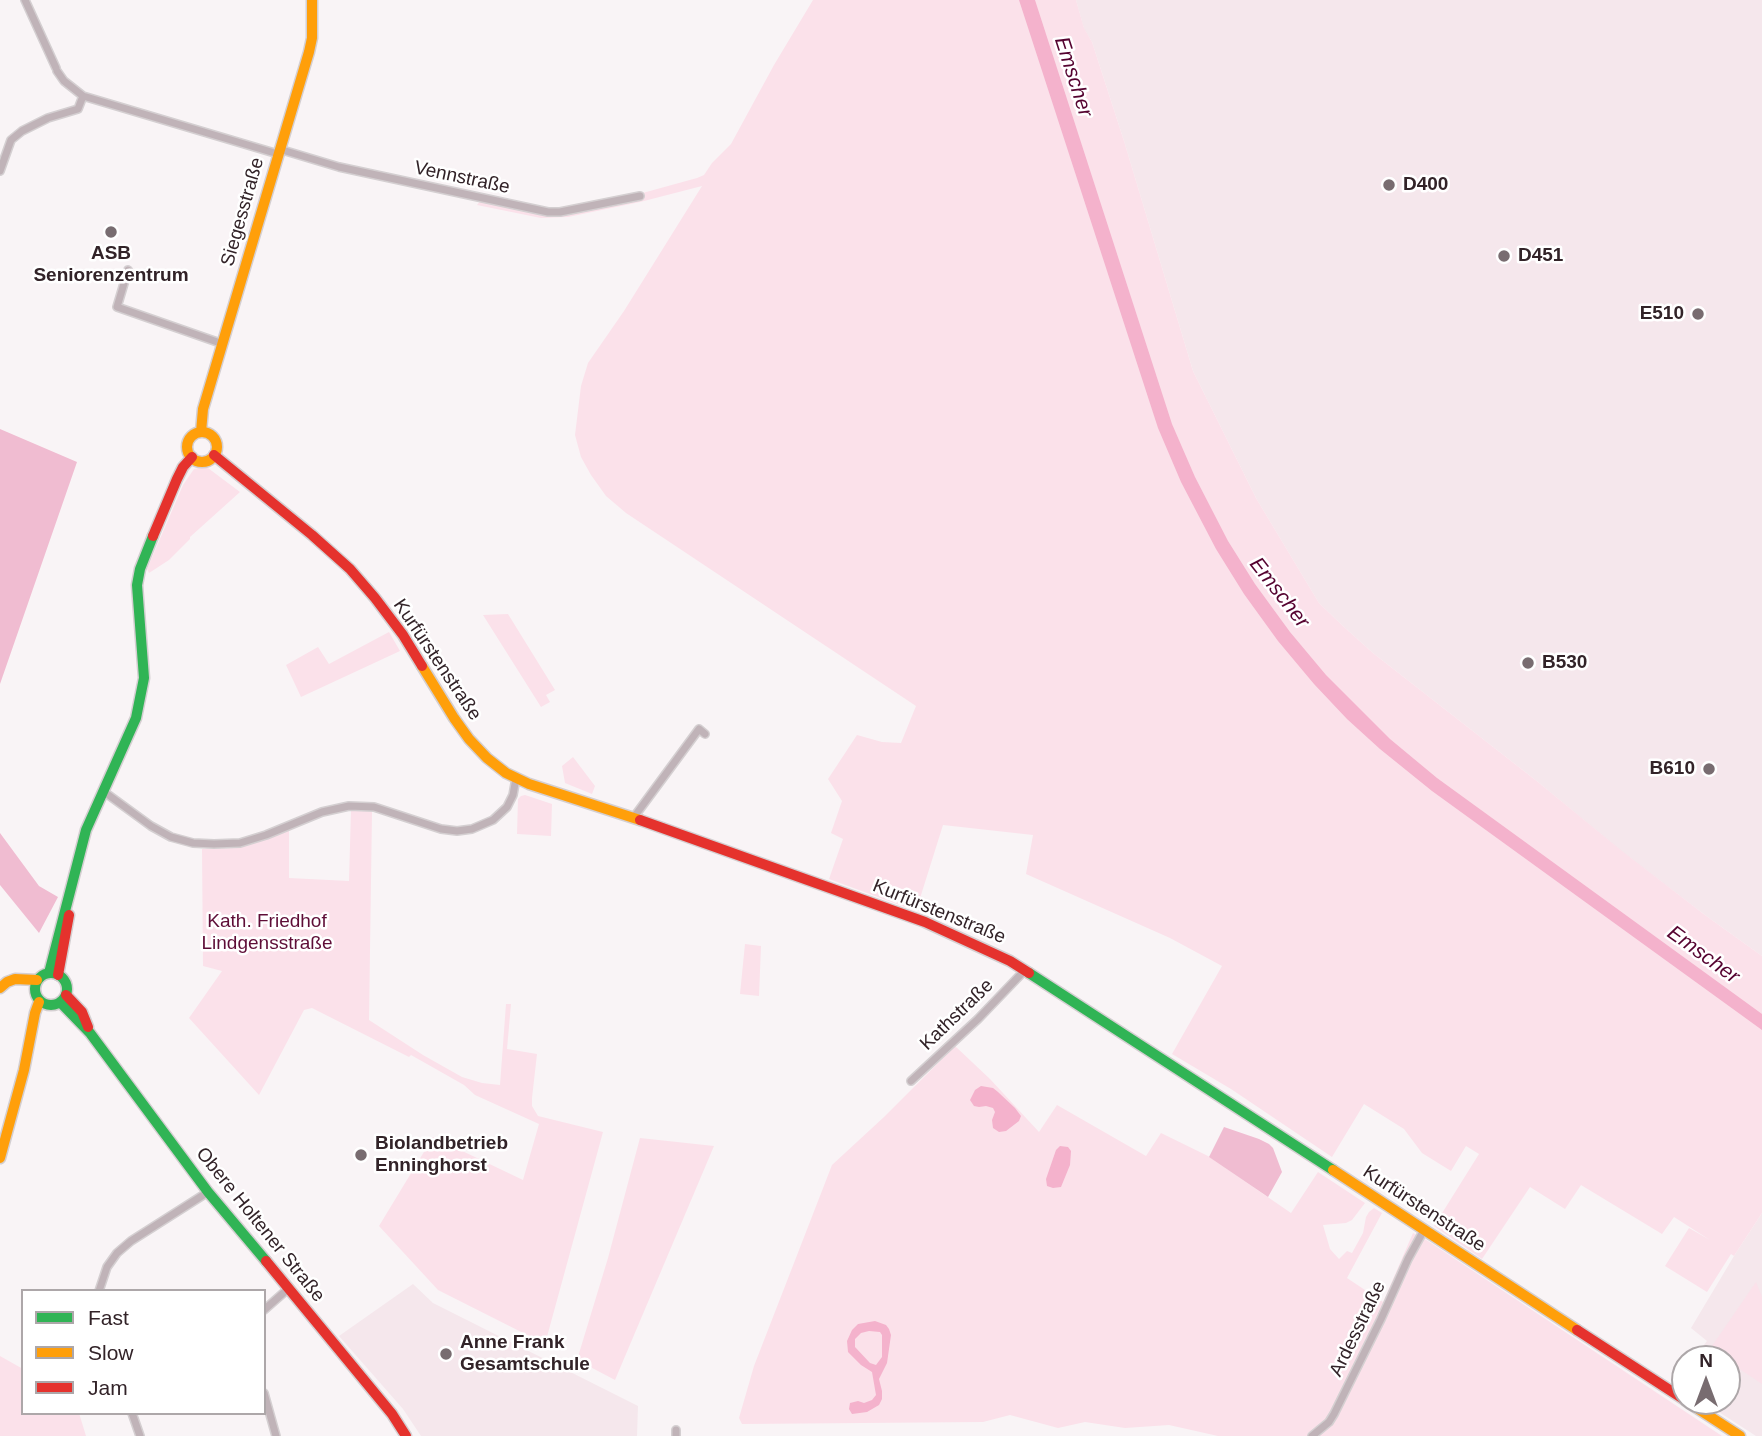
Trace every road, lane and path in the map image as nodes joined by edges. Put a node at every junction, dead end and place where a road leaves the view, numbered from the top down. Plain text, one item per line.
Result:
1 (25, 0) edge
2 (312, 0) edge
3 (83, 96) junction
4 (279, 152) junction
5 (0, 171) edge
6 (640, 196) dead end
7 (128, 270) dead end
8 (223, 344) junction
9 (201, 432) junction
10 (214, 455) junction
11 (192, 457) junction
12 (705, 734) dead end
13 (516, 778) junction
14 (103, 791) junction
15 (634, 817) junction
16 (1025, 970) junction
17 (54, 974) junction
18 (35, 985) junction
19 (0, 988) edge
20 (63, 999) junction
21 (43, 1003) junction
22 (911, 1081) dead end
23 (0, 1158) edge
24 (208, 1192) junction
25 (1424, 1230) junction
26 (289, 1288) junction
27 (100, 1289) edge
28 (266, 1308) edge
29 (1671, 1391) edge
30 (266, 1400) edge
31 (133, 1415) edge
32 (1708, 1415) edge
33 (141, 1436) edge
34 (276, 1436) edge
35 (406, 1436) edge
36 (1312, 1436) edge
37 (1740, 1436) edge

1 - 3 street, Vennstraße
2 - 4 main road, Siegesstraße
3 - 4 street, Vennstraße
3 - 5 street
4 - 6 street, Vennstraße
4 - 8 main road, Siegesstraße
7 - 8 street
8 - 9 main road, Siegesstraße
9 - 10 main road, Kurfürstenstraße
9 - 11 main road
10 - 11 main road
10 - 13 main road, Kurfürstenstraße
11 - 14 main road
12 - 15 street
13 - 14 street
13 - 15 main road, Kurfürstenstraße
14 - 17 main road
15 - 16 main road, Kurfürstenstraße
16 - 22 street, Kathstraße
16 - 25 main road, Kurfürstenstraße
17 - 18 main road
17 - 20 main road
18 - 19 main road
18 - 21 main road
20 - 21 main road
20 - 24 main road, Obere Holtener Straße
21 - 23 main road
24 - 26 main road, Obere Holtener Straße
24 - 27 street
25 - 29 main road, Kurfürstenstraße
25 - 36 street, Ardesstraße
26 - 28 street
26 - 35 main road, Obere Holtener Straße
30 - 34 street
31 - 33 street
32 - 37 main road, Kurfürstenstraße

